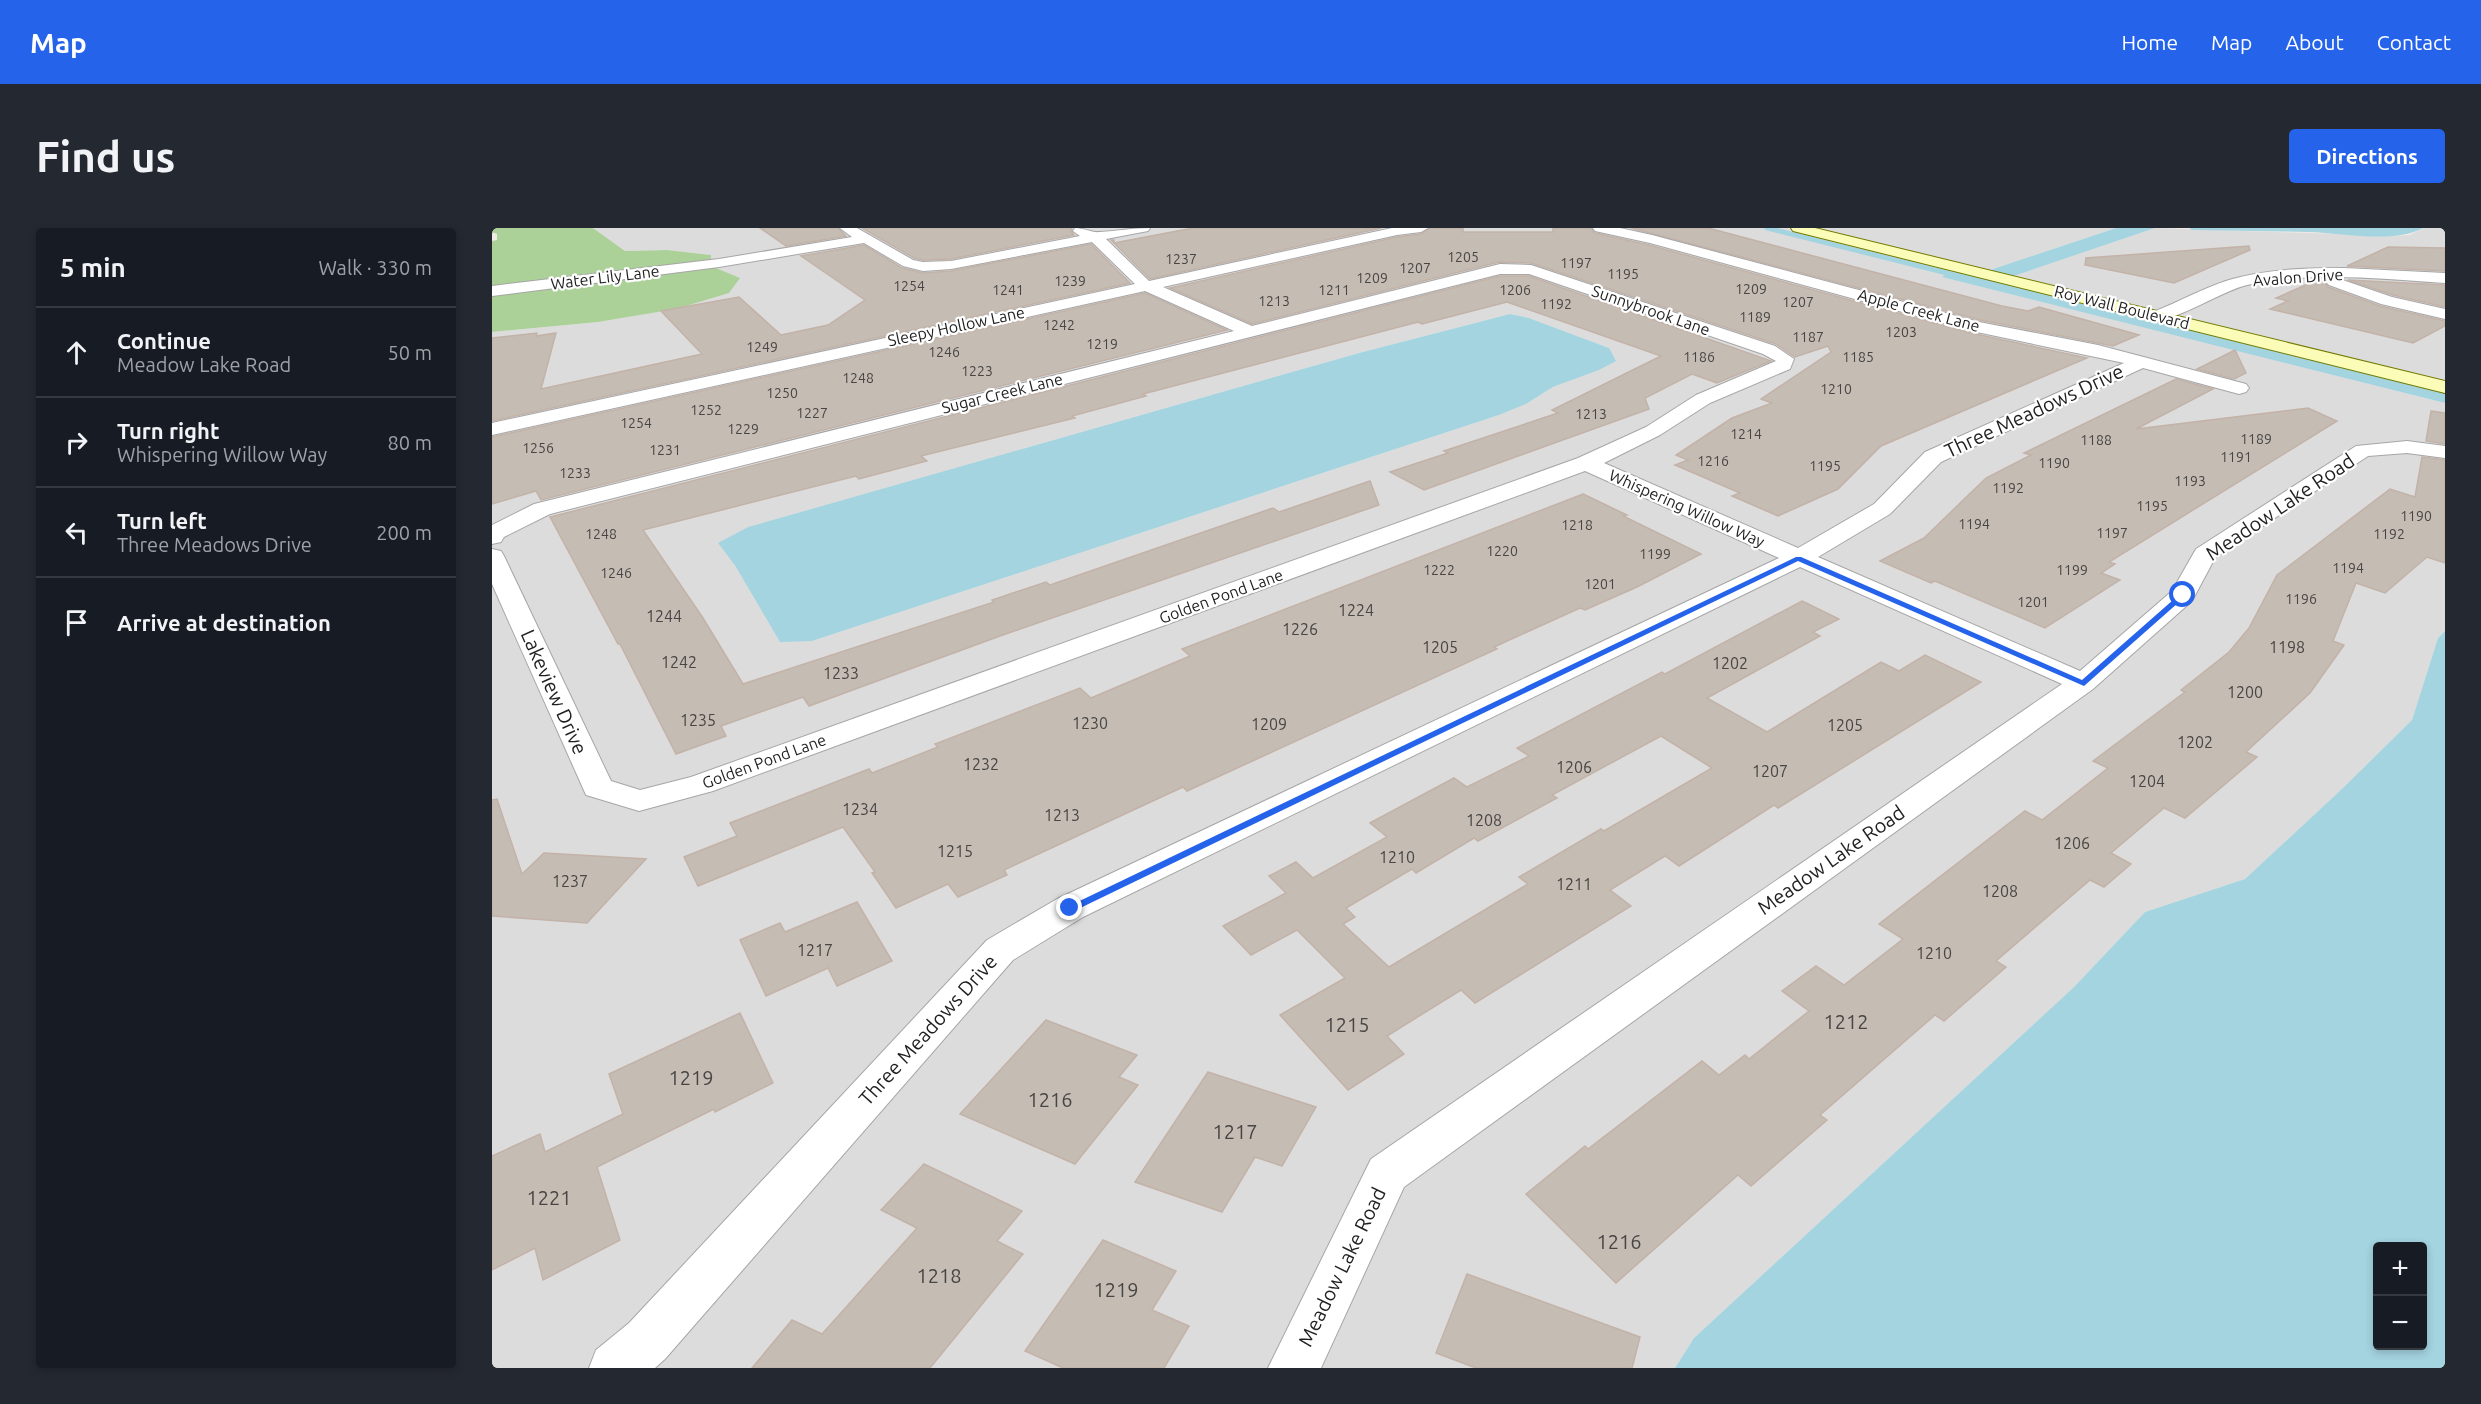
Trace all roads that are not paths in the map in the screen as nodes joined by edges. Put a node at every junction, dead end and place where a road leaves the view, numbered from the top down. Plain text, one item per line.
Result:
1 (847, 228) edge
2 (1073, 228) edge
3 (1143, 228) edge
4 (1421, 228) edge
5 (1600, 228) edge
6 (1798, 228) edge
7 (1095, 237) junction
8 (865, 239) junction
9 (1515, 269) joint
10 (2313, 274) junction
11 (2445, 278) edge
12 (1145, 285) junction
13 (492, 291) edge
14 (2445, 314) edge
15 (2159, 316) junction
16 (1249, 331) junction
17 (1785, 359) joint
18 (2142, 361) junction
19 (2445, 387) edge
20 (2239, 388) dead end
21 (492, 429) edge
22 (2445, 452) edge
23 (1586, 463) junction
24 (493, 542) edge
25 (1798, 558) junction
26 (2084, 683) junction
27 (639, 801) joint
28 (615, 1368) edge
29 (1294, 1368) edge

1 - 8 street
2 - 7 street
3 - 7 street
4 - 12 street, Sleepy Hollow Lane
5 - 18 street, Apple Creek Lane
6 - 15 street, Roy Wall Boulevard
7 - 8 street
7 - 12 street
8 - 13 street, Water Lily Lane
9 - 16 street, Sugar Creek Lane
9 - 17 street, Sunnybrook Lane
10 - 11 street, Avalon Drive
10 - 14 street
10 - 15 street, Avalon Drive
12 - 16 street
12 - 21 street, Sleepy Hollow Lane
15 - 19 street, Roy Wall Boulevard
16 - 24 street, Sugar Creek Lane
17 - 23 street, Golden Pond Lane
18 - 20 street, Apple Creek Lane
18 - 25 street, Three Meadows Drive
22 - 26 street, Meadow Lake Road
23 - 25 street, Whispering Willow Way
23 - 27 street, Golden Pond Lane
24 - 27 street, Lakeview Drive
25 - 26 street, Whispering Willow Way
25 - 28 street, Three Meadows Drive
26 - 29 street, Meadow Lake Road

